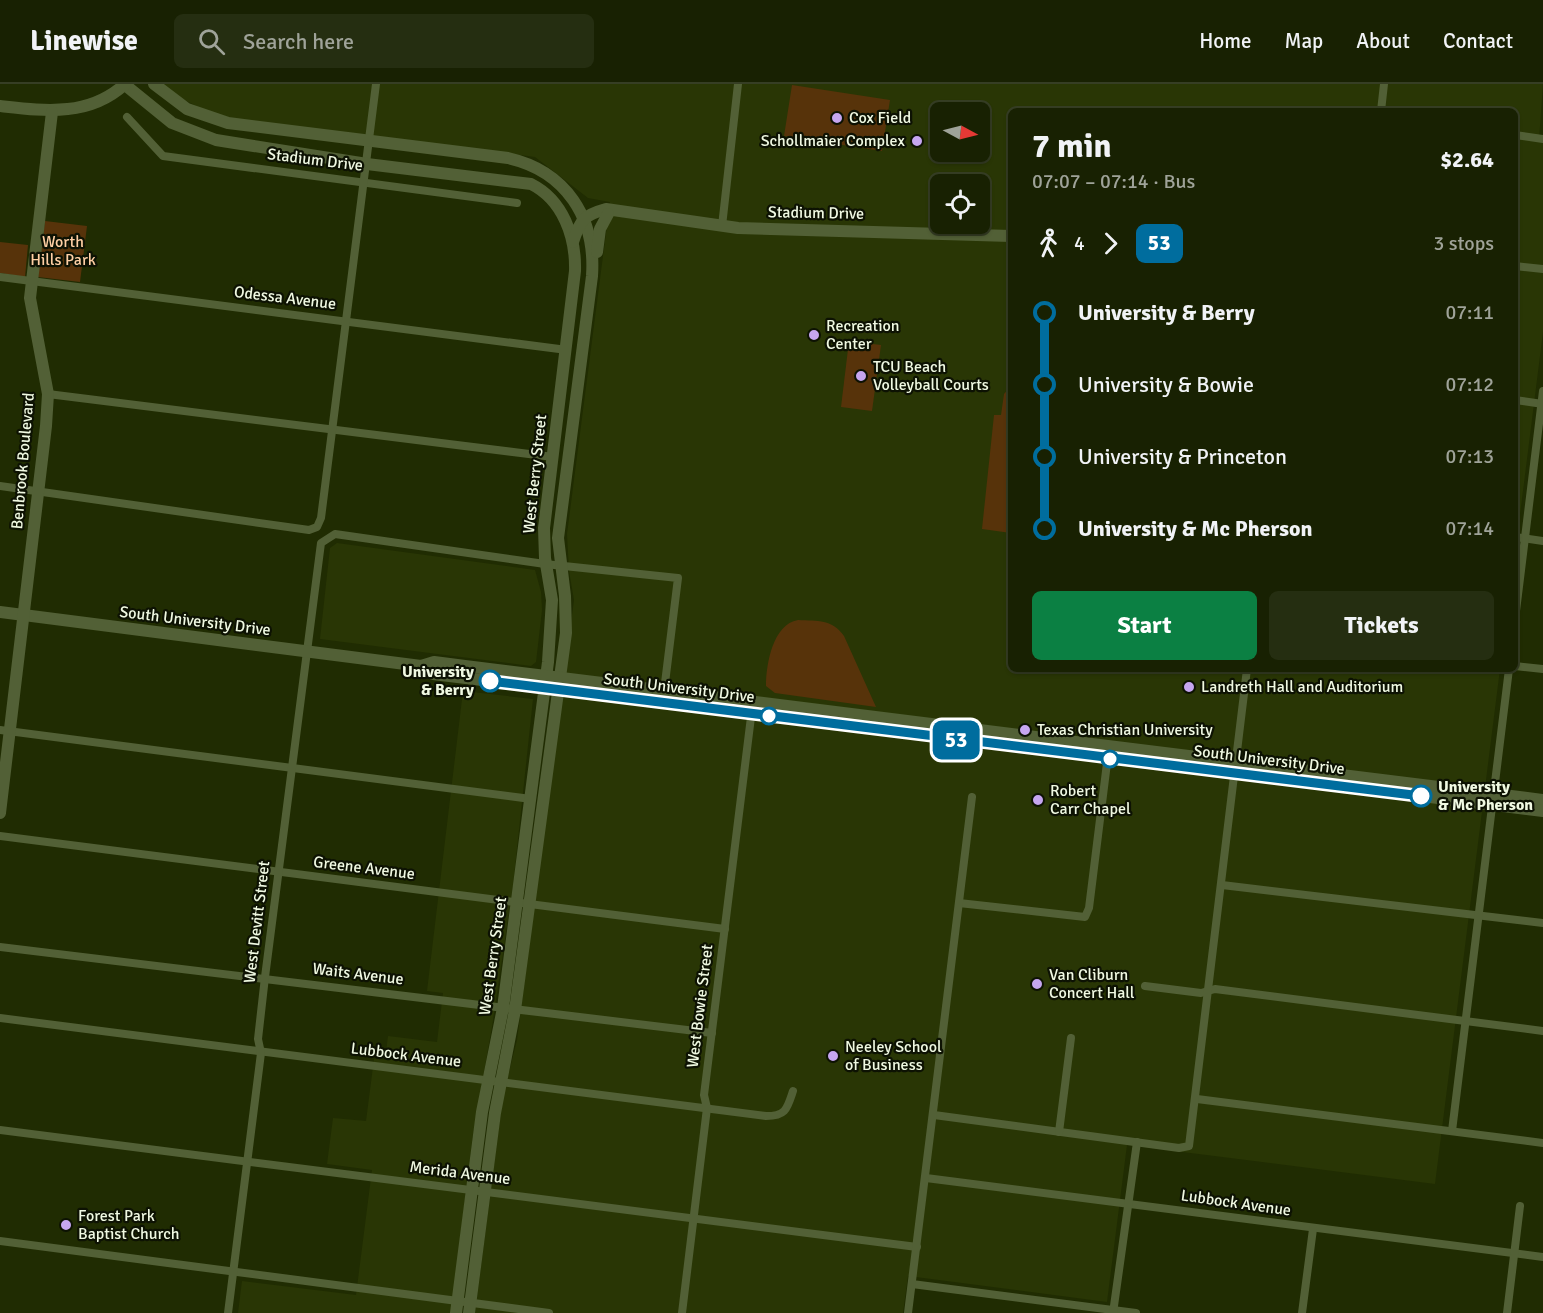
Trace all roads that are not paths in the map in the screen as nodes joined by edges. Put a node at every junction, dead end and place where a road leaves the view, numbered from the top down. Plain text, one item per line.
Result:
1 (124, 84) edge
2 (154, 84) edge
3 (376, 84) edge
4 (738, 84) edge
5 (1384, 84) edge
6 (108, 91) edge
7 (0, 106) edge
8 (148, 106) junction
9 (1381, 108) edge
10 (52, 112) junction
11 (127, 117) dead end
12 (1518, 135) edge
13 (1543, 139) edge
14 (369, 141) junction
15 (367, 164) junction
16 (364, 183) junction
17 (574, 198) junction
18 (553, 200) junction
19 (517, 203) dead end
20 (607, 211) junction
21 (584, 219) junction
22 (722, 226) junction
23 (1008, 236) edge
24 (573, 242) junction
25 (1518, 266) edge
26 (1543, 269) edge
27 (0, 277) edge
28 (31, 280) junction
29 (590, 292) junction
30 (346, 321) junction
31 (567, 350) junction
32 (1543, 391) edge
33 (48, 394) junction
34 (561, 395) junction
35 (1518, 400) edge
36 (1542, 404) edge
37 (332, 430) junction
38 (569, 455) junction
39 (553, 457) junction
40 (0, 486) edge
41 (39, 491) junction
42 (560, 527) junction
43 (1518, 537) edge
44 (1525, 538) junction
45 (1543, 541) edge
46 (546, 564) junction
47 (560, 564) junction
48 (1518, 595) edge
49 (0, 612) edge
50 (25, 616) junction
51 (566, 619) junction
52 (306, 652) junction
53 (1518, 666) edge
54 (1543, 669) edge
55 (1246, 672) edge
56 (1509, 672) edge
57 (546, 682) junction
58 (559, 684) junction
59 (664, 691) junction
60 (753, 708) junction
61 (5, 731) edge
62 (1108, 753) junction
63 (1235, 767) junction
64 (291, 768) junction
65 (972, 797) dead end
66 (531, 799) junction
67 (1493, 799) junction
68 (1543, 800) edge
69 (1543, 811) edge
70 (0, 813) edge
71 (0, 836) edge
72 (538, 841) junction
73 (278, 872) junction
74 (1222, 885) junction
75 (959, 903) junction
76 (523, 904) junction
77 (1479, 915) junction
78 (1543, 922) edge
79 (725, 929) junction
80 (0, 947) edge
81 (265, 977) junction
82 (1145, 986) dead end
83 (1209, 991) junction
84 (509, 1009) junction
85 (0, 1018) edge
86 (1465, 1022) junction
87 (1543, 1031) edge
88 (712, 1033) junction
89 (1071, 1038) dead end
90 (261, 1053) junction
91 (495, 1081) junction
92 (793, 1091) dead end
93 (1197, 1099) junction
94 (707, 1108) junction
95 (934, 1115) junction
96 (0, 1130) edge
97 (1452, 1131) junction
98 (1059, 1132) junction
99 (1137, 1142) junction
100 (1543, 1143) edge
101 (248, 1161) junction
102 (926, 1178) junction
103 (479, 1191) junction
104 (1129, 1203) junction
105 (1520, 1206) dead end
106 (694, 1218) junction
107 (1313, 1229) junction
108 (0, 1241) edge
109 (917, 1247) junction
110 (1514, 1253) junction
111 (1543, 1257) edge
112 (232, 1272) junction
113 (912, 1284) junction
114 (464, 1307) edge
115 (1114, 1312) edge
116 (228, 1313) edge
117 (549, 1313) edge
118 (682, 1313) edge
119 (908, 1313) edge
120 (1136, 1313) edge
121 (1302, 1313) edge
122 (1507, 1313) edge

1 - 6 main road
1 - 8 main road
2 - 14 main road, West Berry Street
3 - 14 street
4 - 22 street
5 - 9 street
6 - 8 main road
6 - 10 main road
7 - 10 main road
8 - 15 main road
10 - 28 main road, Benbrook Boulevard
11 - 16 street, Stadium Drive
12 - 13 street
14 - 15 street
14 - 17 main road, West Berry Street
15 - 16 street
15 - 18 main road
16 - 19 street, Stadium Drive
16 - 30 street
17 - 20 main road
17 - 21 main road, West Berry Street
18 - 21 main road
18 - 24 main road, West Berry Street
20 - 21 main road, Stadium Drive
20 - 22 main road, Stadium Drive
20 - 29 main road
21 - 24 main road
21 - 29 main road, West Berry Street
22 - 23 main road, Stadium Drive
24 - 31 main road, West Berry Street
25 - 26 street
27 - 28 street, Odessa Avenue
28 - 30 street, Odessa Avenue
28 - 33 main road, Benbrook Boulevard
29 - 38 main road, West Berry Street
30 - 31 street, Odessa Avenue
30 - 37 street
31 - 34 main road, West Berry Street
32 - 36 street
33 - 37 street
33 - 41 main road, Benbrook Boulevard
34 - 38 main road
34 - 39 main road, West Berry Street
35 - 36 street
36 - 44 street
37 - 39 street
37 - 41 street
38 - 42 main road, West Berry Street
39 - 42 main road
39 - 46 main road, West Berry Street
40 - 41 street
41 - 50 main road, Benbrook Boulevard
42 - 47 main road, West Berry Street
43 - 44 street
44 - 45 street
44 - 48 street
46 - 47 street
46 - 51 main road
46 - 52 street, West Devitt Street
46 - 57 main road, West Berry Street
47 - 51 main road, West Berry Street
47 - 59 street
49 - 50 main road, South University Drive
50 - 52 main road, South University Drive
50 - 61 main road, Benbrook Boulevard
51 - 58 main road, West Berry Street
52 - 57 main road, South University Drive
52 - 64 street, West Devitt Street
53 - 54 street
55 - 63 street
56 - 67 street
57 - 58 main road, South University Drive
57 - 66 main road, West Berry Street
58 - 59 main road, South University Drive
58 - 60 main road, South University Drive
58 - 72 main road, West Berry Street
59 - 60 main road, South University Drive
60 - 62 main road, South University Drive
60 - 79 street, West Bowie Street
61 - 64 street
61 - 70 main road, Benbrook Boulevard
62 - 63 main road, South University Drive
62 - 75 street
63 - 67 main road, South University Drive
63 - 74 street
64 - 66 street
64 - 73 street, West Devitt Street
65 - 75 street
66 - 72 main road
66 - 76 main road, West Berry Street
67 - 68 main road, South University Drive
67 - 69 main road, South University Drive
67 - 77 street
71 - 73 street, Greene Avenue
72 - 76 main road, West Berry Street
73 - 76 street, Greene Avenue
73 - 81 street, West Devitt Street
74 - 77 street
74 - 83 street
75 - 95 street
76 - 79 street, Greene Avenue
76 - 84 main road, West Berry Street
77 - 78 street
77 - 86 street
79 - 88 street, West Bowie Street
80 - 81 street, Waits Avenue
81 - 84 street, Waits Avenue
81 - 90 street, West Devitt Street
82 - 83 street
83 - 86 street
83 - 93 street
84 - 88 street, Waits Avenue
84 - 91 main road, West Berry Street
85 - 90 street, Lubbock Avenue
86 - 87 street
86 - 97 street
88 - 94 street, West Bowie Street
89 - 98 street
90 - 91 street, Lubbock Avenue
90 - 101 street, West Devitt Street
91 - 94 street, Lubbock Avenue
91 - 103 main road, West Berry Street
92 - 94 street, Lubbock Avenue
93 - 97 street
93 - 99 street
94 - 106 street, West Bowie Street
95 - 98 street
95 - 102 street
96 - 101 street, Merida Avenue
97 - 100 street
98 - 99 street
99 - 104 street
101 - 103 street, Merida Avenue
101 - 112 street, West Devitt Street
102 - 104 street, Lubbock Avenue
102 - 109 street
103 - 106 street, Merida Avenue
103 - 114 main road, West Berry Street
104 - 107 street, Lubbock Avenue
104 - 115 street
105 - 110 street
106 - 109 street, Merida Avenue
106 - 118 street, West Bowie Street
107 - 110 street, Lubbock Avenue
107 - 121 street
108 - 112 street
109 - 113 street
110 - 111 street, Lubbock Avenue
110 - 122 street
112 - 114 street
112 - 116 street, West Devitt Street
113 - 115 street
113 - 119 street
114 - 117 street
115 - 120 street

